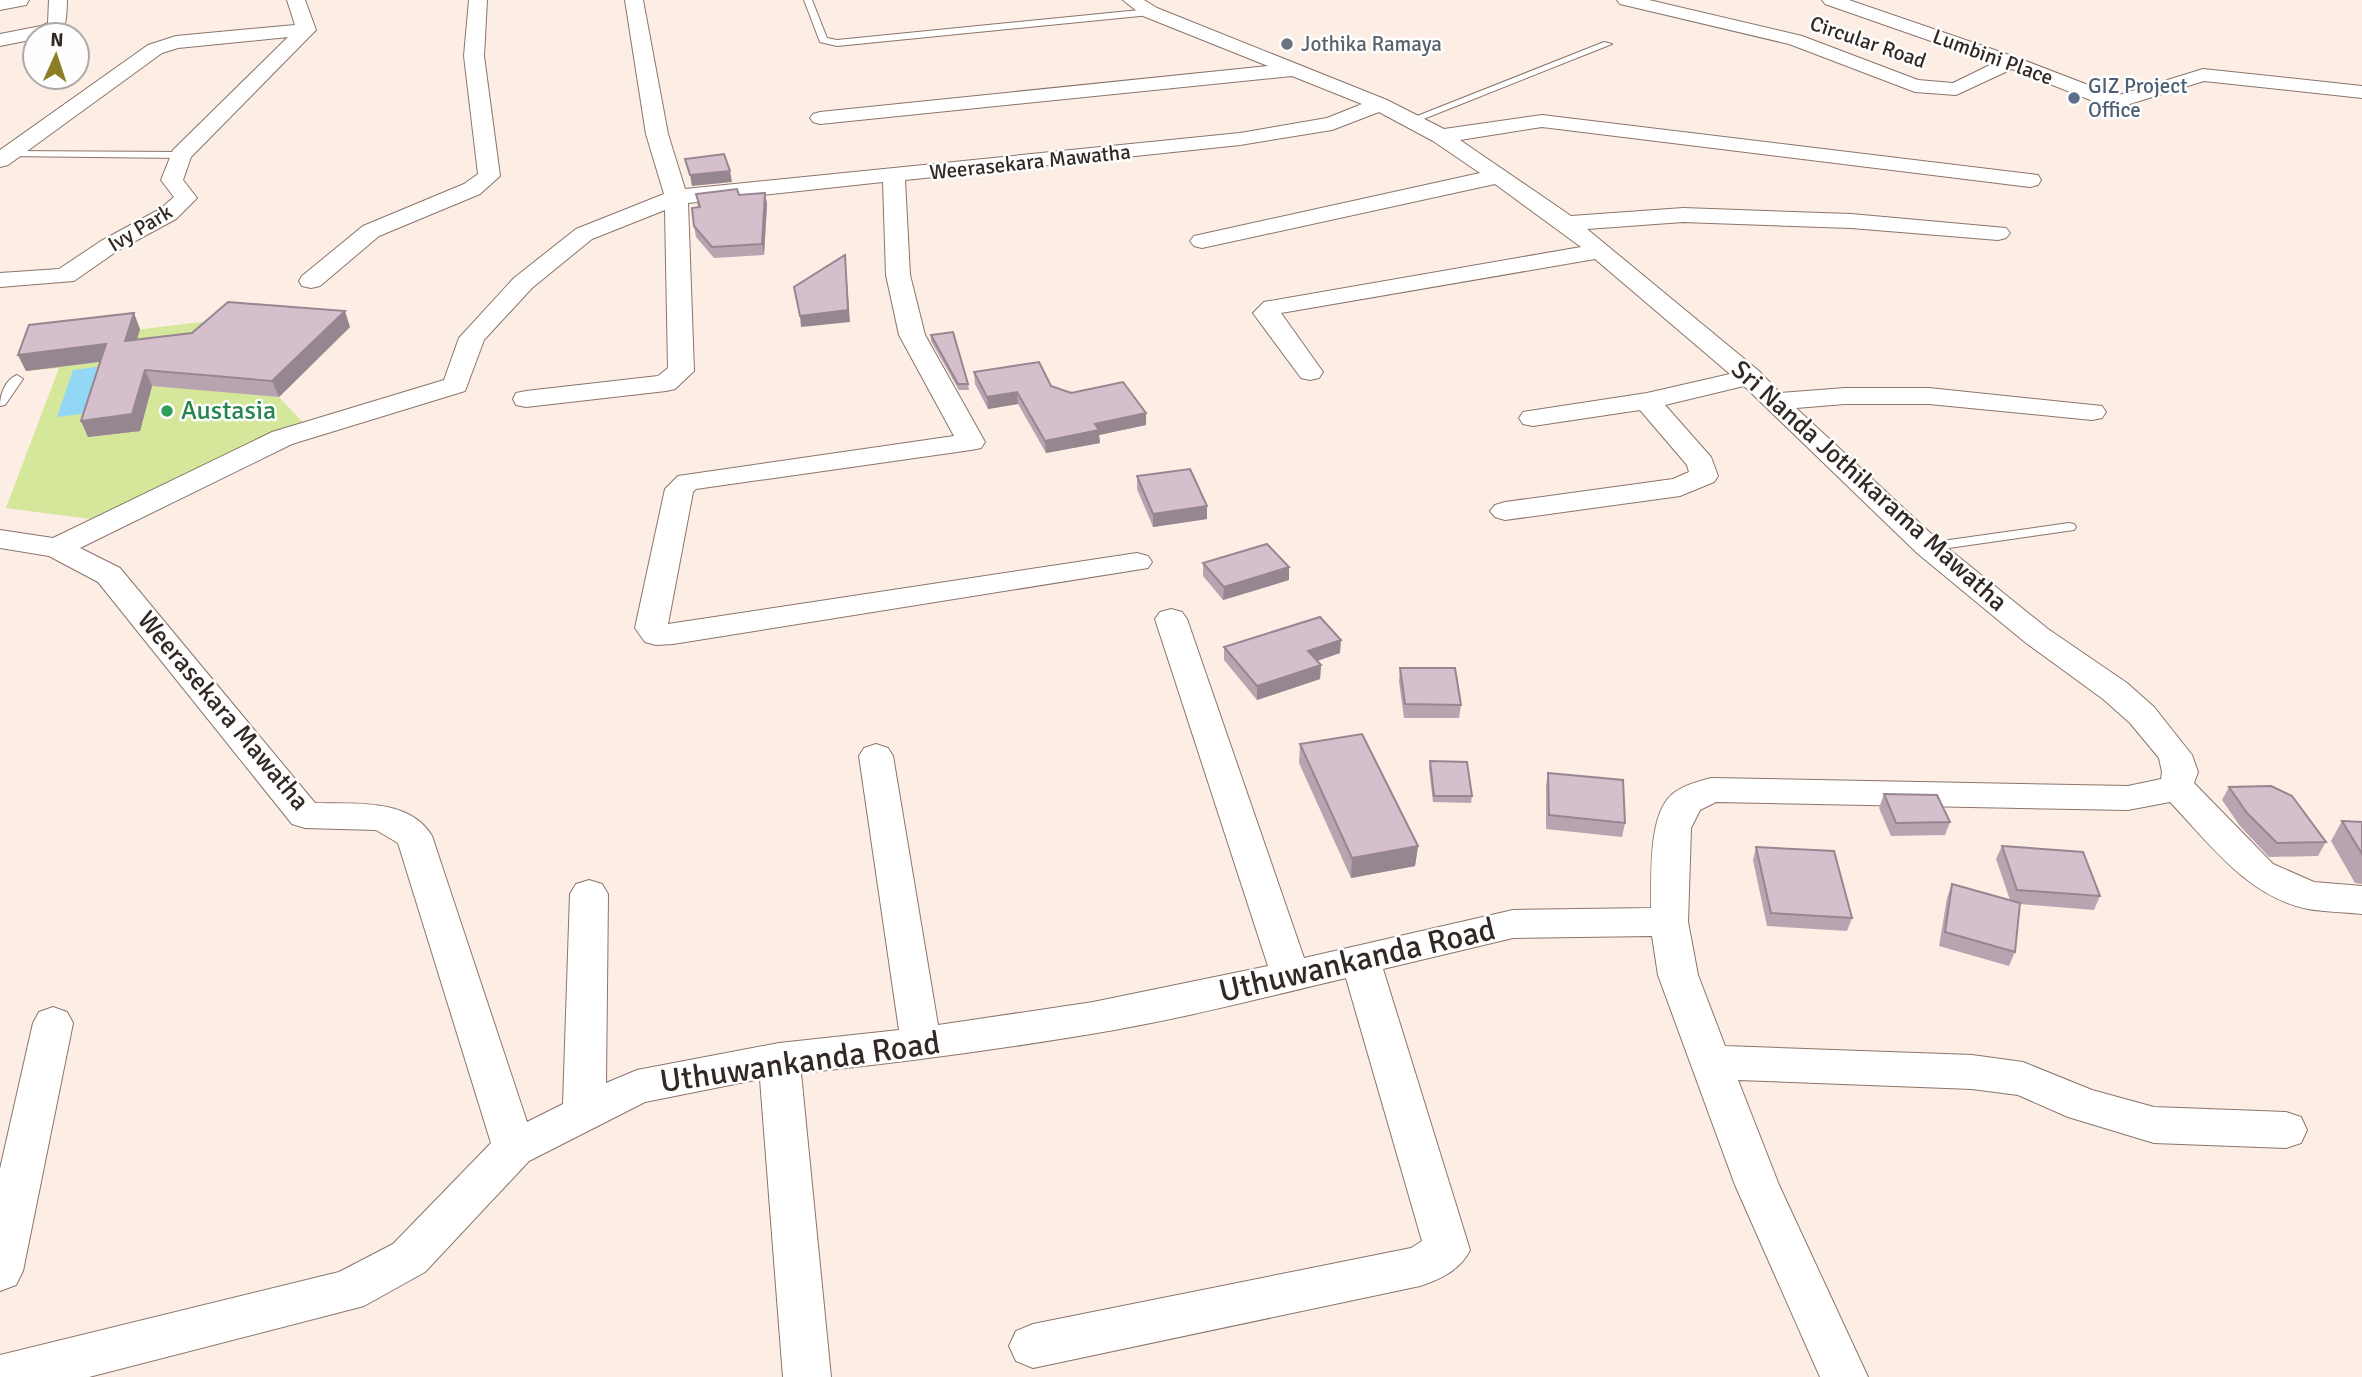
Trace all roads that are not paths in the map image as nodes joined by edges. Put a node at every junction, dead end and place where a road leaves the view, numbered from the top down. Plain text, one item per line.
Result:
1 (18, 0) edge
2 (58, 0) edge
3 (296, 0) edge
4 (478, 0) edge
5 (634, 0) edge
6 (807, 0) edge
7 (1626, 0) edge
8 (1831, 0) edge
9 (0, 4) edge
10 (1141, 6) edge
11 (306, 30) junction
12 (0, 40) edge
13 (1607, 44) dead end
14 (2011, 62) junction
15 (1295, 70) junction
16 (2362, 92) edge
17 (1380, 104) junction
18 (820, 118) dead end
19 (1412, 120) junction
20 (1441, 136) junction
21 (181, 155) junction
22 (4, 157) edge
23 (894, 176) junction
24 (1499, 176) junction
25 (2030, 180) dead end
26 (676, 197) junction
27 (1566, 223) junction
28 (1998, 233) dead end
29 (1202, 240) dead end
30 (1600, 251) junction
31 (0, 279) edge
32 (311, 281) dead end
33 (1310, 372) dead end
34 (1750, 377) junction
35 (17, 379) edge
36 (526, 399) dead end
37 (1647, 401) junction
38 (0, 402) edge
39 (1773, 402) junction
40 (2092, 412) dead end
41 (1533, 418) dead end
42 (1505, 511) dead end
43 (2069, 527) dead end
44 (0, 539) edge
45 (1928, 547) junction
46 (57, 548) junction
47 (1137, 562) dead end
48 (1171, 619) dead end
49 (876, 756) dead end
50 (2176, 786) junction
51 (589, 894) dead end
52 (2362, 900) edge
53 (1669, 922) junction
54 (1360, 958) junction
55 (1290, 974) junction
56 (53, 1023) dead end
57 (921, 1044) junction
58 (779, 1059) junction
59 (1713, 1062) junction
60 (584, 1113) junction
61 (2286, 1130) dead end
62 (514, 1148) junction
63 (0, 1271) edge
64 (1033, 1346) dead end
65 (0, 1377) edge
66 (807, 1377) edge
67 (1844, 1377) edge

1 - 9 main road
2 - 12 street
3 - 11 street
4 - 32 street
5 - 26 street
6 - 10 lane
7 - 14 street, Circular Road
8 - 14 street, Lumbini Place
10 - 15 street, Sri Nanda Jothikarama Mawatha
11 - 21 street
11 - 22 street
13 - 19 lane
14 - 16 street, Lumbini Place
15 - 17 street, Sri Nanda Jothikarama Mawatha
15 - 18 street
17 - 19 street, Sri Nanda Jothikarama Mawatha
17 - 23 street, Weerasekara Mawatha
19 - 20 street, Sri Nanda Jothikarama Mawatha
20 - 24 street, Sri Nanda Jothikarama Mawatha
20 - 25 street
21 - 22 lane
21 - 31 street, Ivy Park
23 - 26 street, Weerasekara Mawatha
23 - 47 street
24 - 27 street, Sri Nanda Jothikarama Mawatha
24 - 29 street
26 - 36 street
26 - 46 street, Weerasekara Mawatha
27 - 28 street
27 - 30 street, Sri Nanda Jothikarama Mawatha
30 - 33 street
30 - 34 street, Sri Nanda Jothikarama Mawatha
34 - 37 street
34 - 39 street, Sri Nanda Jothikarama Mawatha
35 - 38 lane
37 - 41 street
37 - 42 street
39 - 40 street
39 - 45 street, Sri Nanda Jothikarama Mawatha
43 - 45 lane
44 - 46 street, Weerasekara Mawatha
45 - 50 street, Sri Nanda Jothikarama Mawatha
46 - 62 street, Weerasekara Mawatha
48 - 55 street
49 - 57 street
50 - 52 street
50 - 53 street
51 - 60 street
53 - 54 street, Uthuwankanda Road
53 - 59 street
54 - 55 street, Uthuwankanda Road
54 - 64 street
55 - 57 street, Uthuwankanda Road
56 - 63 street
57 - 58 street, Uthuwankanda Road
58 - 60 street, Uthuwankanda Road
58 - 66 street
59 - 61 street
59 - 67 street
60 - 62 street, Uthuwankanda Road
62 - 65 street, Uthuwankanda Road

